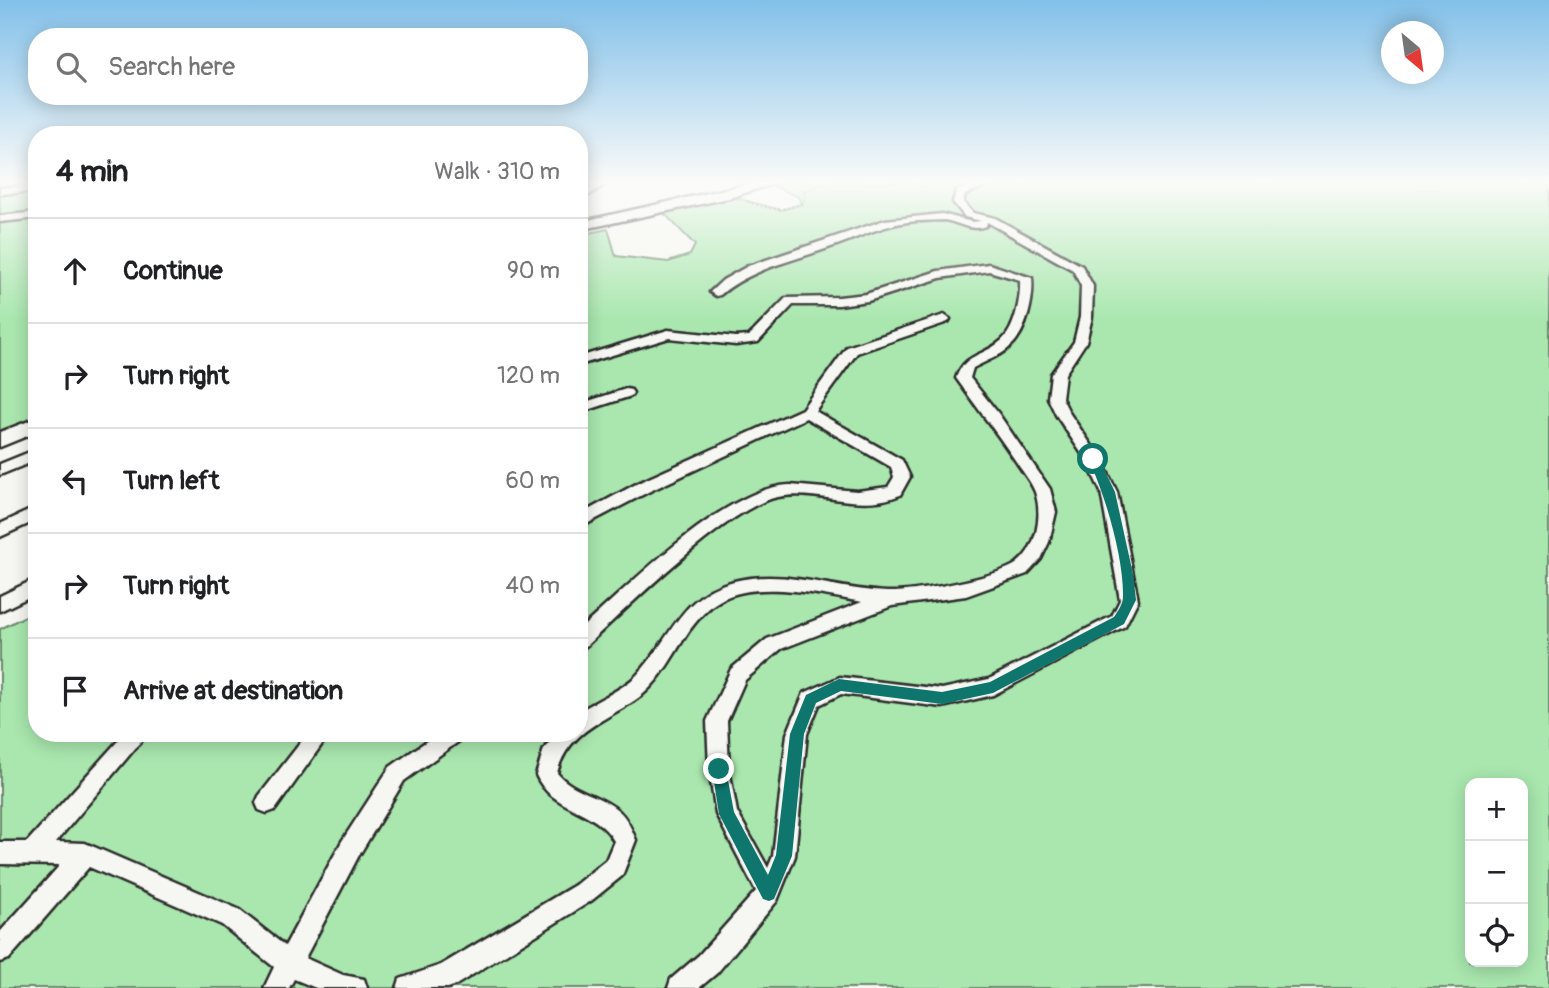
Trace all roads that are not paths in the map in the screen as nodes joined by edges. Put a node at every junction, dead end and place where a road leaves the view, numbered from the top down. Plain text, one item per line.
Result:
1 (873, 228) edge
2 (1006, 228) edge
3 (716, 292) dead end
4 (944, 318) dead end
5 (588, 358) edge
6 (626, 393) dead end
7 (588, 406) edge
8 (807, 412) junction
9 (28, 428) edge
10 (0, 439) edge
11 (28, 458) edge
12 (0, 470) edge
13 (28, 517) edge
14 (588, 517) edge
15 (0, 531) edge
16 (28, 590) edge
17 (890, 599) junction
18 (0, 604) edge
19 (588, 633) edge
20 (588, 719) edge
21 (130, 742) edge
22 (313, 742) edge
23 (442, 742) edge
24 (563, 742) edge
25 (267, 803) dead end
26 (33, 852) junction
27 (0, 853) edge
28 (85, 854) junction
29 (769, 893) junction
30 (0, 950) edge
31 (289, 964) junction
32 (276, 988) edge
33 (355, 988) edge
34 (409, 988) edge
35 (680, 988) edge

1 - 3 street
2 - 29 street
4 - 8 street
5 - 17 street
6 - 7 street
8 - 14 street
8 - 19 street
9 - 10 street
11 - 12 street
13 - 15 street
16 - 18 street
17 - 20 street
17 - 29 street
21 - 26 street
22 - 25 street
23 - 31 street
24 - 34 street
26 - 27 street
26 - 28 street
28 - 30 street
28 - 31 street
29 - 35 street
31 - 32 street
31 - 33 street

